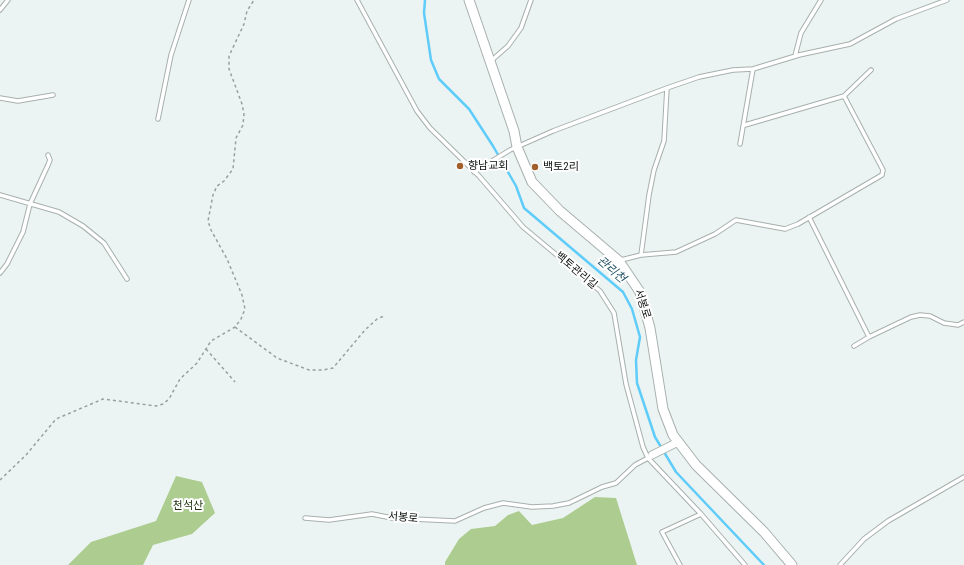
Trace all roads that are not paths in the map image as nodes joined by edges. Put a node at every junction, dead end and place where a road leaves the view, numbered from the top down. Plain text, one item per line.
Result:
1 (8, 0) edge
2 (188, 0) edge
3 (357, 0) edge
4 (469, 0) edge
5 (531, 0) edge
6 (821, 0) edge
7 (947, 0) edge
8 (0, 10) edge
9 (796, 56) junction
10 (490, 62) junction
11 (753, 69) junction
12 (871, 70) dead end
13 (667, 88) junction
14 (53, 95) dead end
15 (844, 96) junction
16 (0, 98) edge
17 (158, 119) dead end
18 (745, 125) junction
19 (740, 144) dead end
20 (514, 149) junction
21 (48, 155) dead end
22 (474, 172) junction
23 (0, 195) edge
24 (30, 204) junction
25 (809, 217) junction
26 (641, 255) junction
27 (619, 261) junction
28 (0, 273) edge
29 (127, 280) dead end
30 (964, 322) edge
31 (869, 337) junction
32 (854, 346) dead end
33 (678, 442) junction
34 (650, 456) junction
35 (964, 477) edge
36 (701, 514) junction
37 (305, 518) dead end
38 (680, 565) edge
39 (745, 565) edge
40 (792, 565) edge
41 (840, 565) edge

1 - 8 lane
2 - 17 lane
3 - 22 lane, 백토관리길
4 - 10 main road, 서봉로
5 - 10 lane
6 - 9 lane
7 - 9 lane
9 - 11 lane
10 - 20 main road, 서봉로
11 - 13 lane
11 - 18 lane
12 - 15 lane
13 - 20 lane
13 - 26 lane
14 - 16 lane
15 - 18 lane
15 - 25 lane
18 - 19 lane
20 - 22 lane
20 - 27 main road, 서봉로
21 - 24 lane
22 - 34 lane, 백토관리길
23 - 24 lane
24 - 28 lane
24 - 29 lane
25 - 26 lane
25 - 31 lane
26 - 27 lane
27 - 33 main road, 서봉로
30 - 31 lane
31 - 32 lane
33 - 34 street
33 - 40 main road, 서봉로
34 - 36 lane, 백토관리길
34 - 37 lane, 서봉로
35 - 41 lane
36 - 38 lane
36 - 39 lane, 백토관리길

